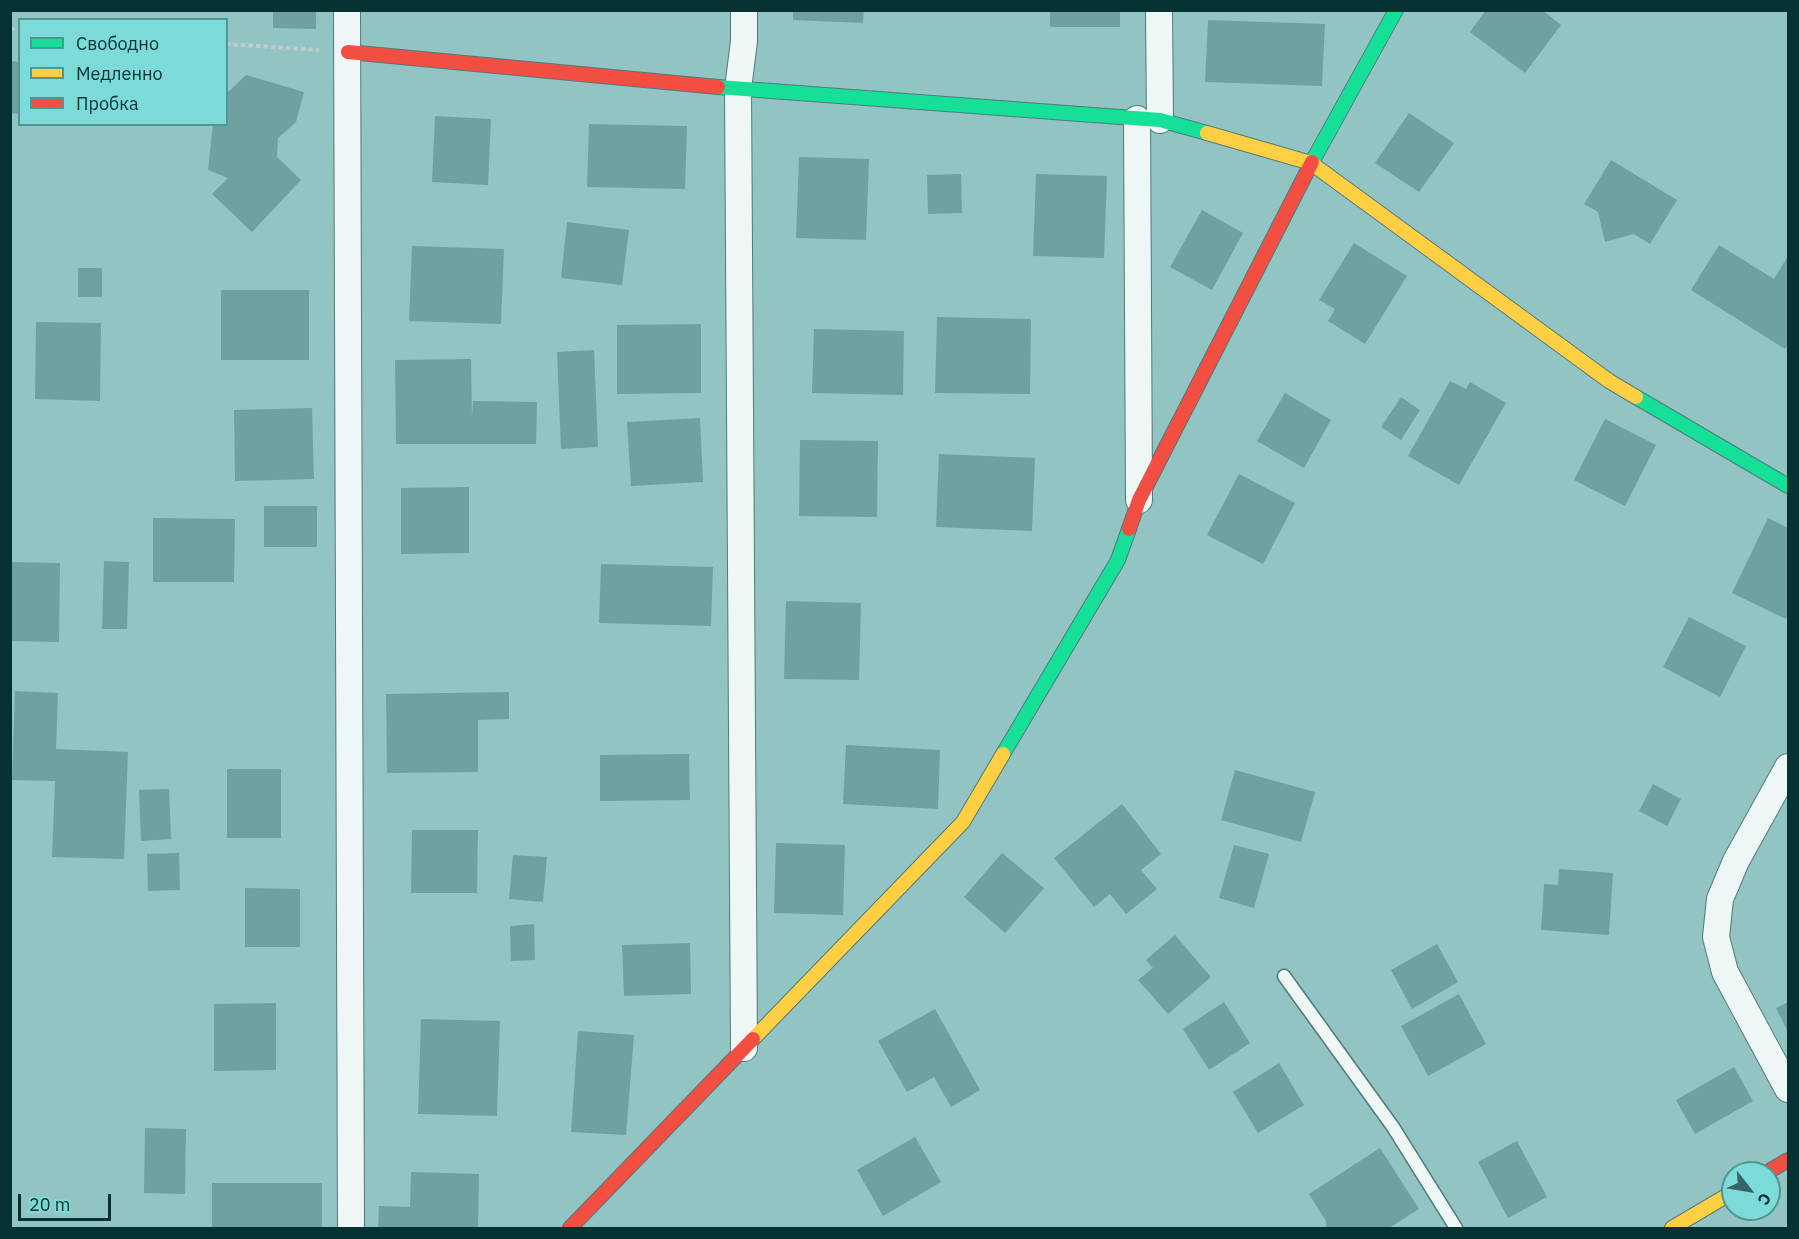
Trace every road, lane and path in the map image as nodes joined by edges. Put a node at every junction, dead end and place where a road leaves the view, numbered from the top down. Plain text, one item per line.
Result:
1 (347, 10) edge
2 (744, 10) edge
3 (1160, 10) edge
4 (1396, 10) edge
5 (228, 44) edge
6 (348, 52) junction
7 (738, 89) junction
8 (1149, 120) junction
9 (1311, 163) junction
10 (1788, 486) edge
11 (1139, 500) junction
12 (1788, 767) edge
13 (1284, 976) dead end
14 (744, 1048) junction
15 (1788, 1089) edge
16 (1721, 1199) edge
17 (351, 1228) edge
18 (570, 1228) edge
19 (1456, 1228) edge
20 (1672, 1228) edge

1 - 6 street
2 - 7 street
3 - 8 street
4 - 9 street
5 - 6 path
6 - 7 street
6 - 17 street
7 - 8 street
7 - 14 street
8 - 9 street
8 - 11 street
9 - 10 street
9 - 11 street
11 - 14 street
12 - 15 street
13 - 19 lane
14 - 18 street
16 - 20 street

